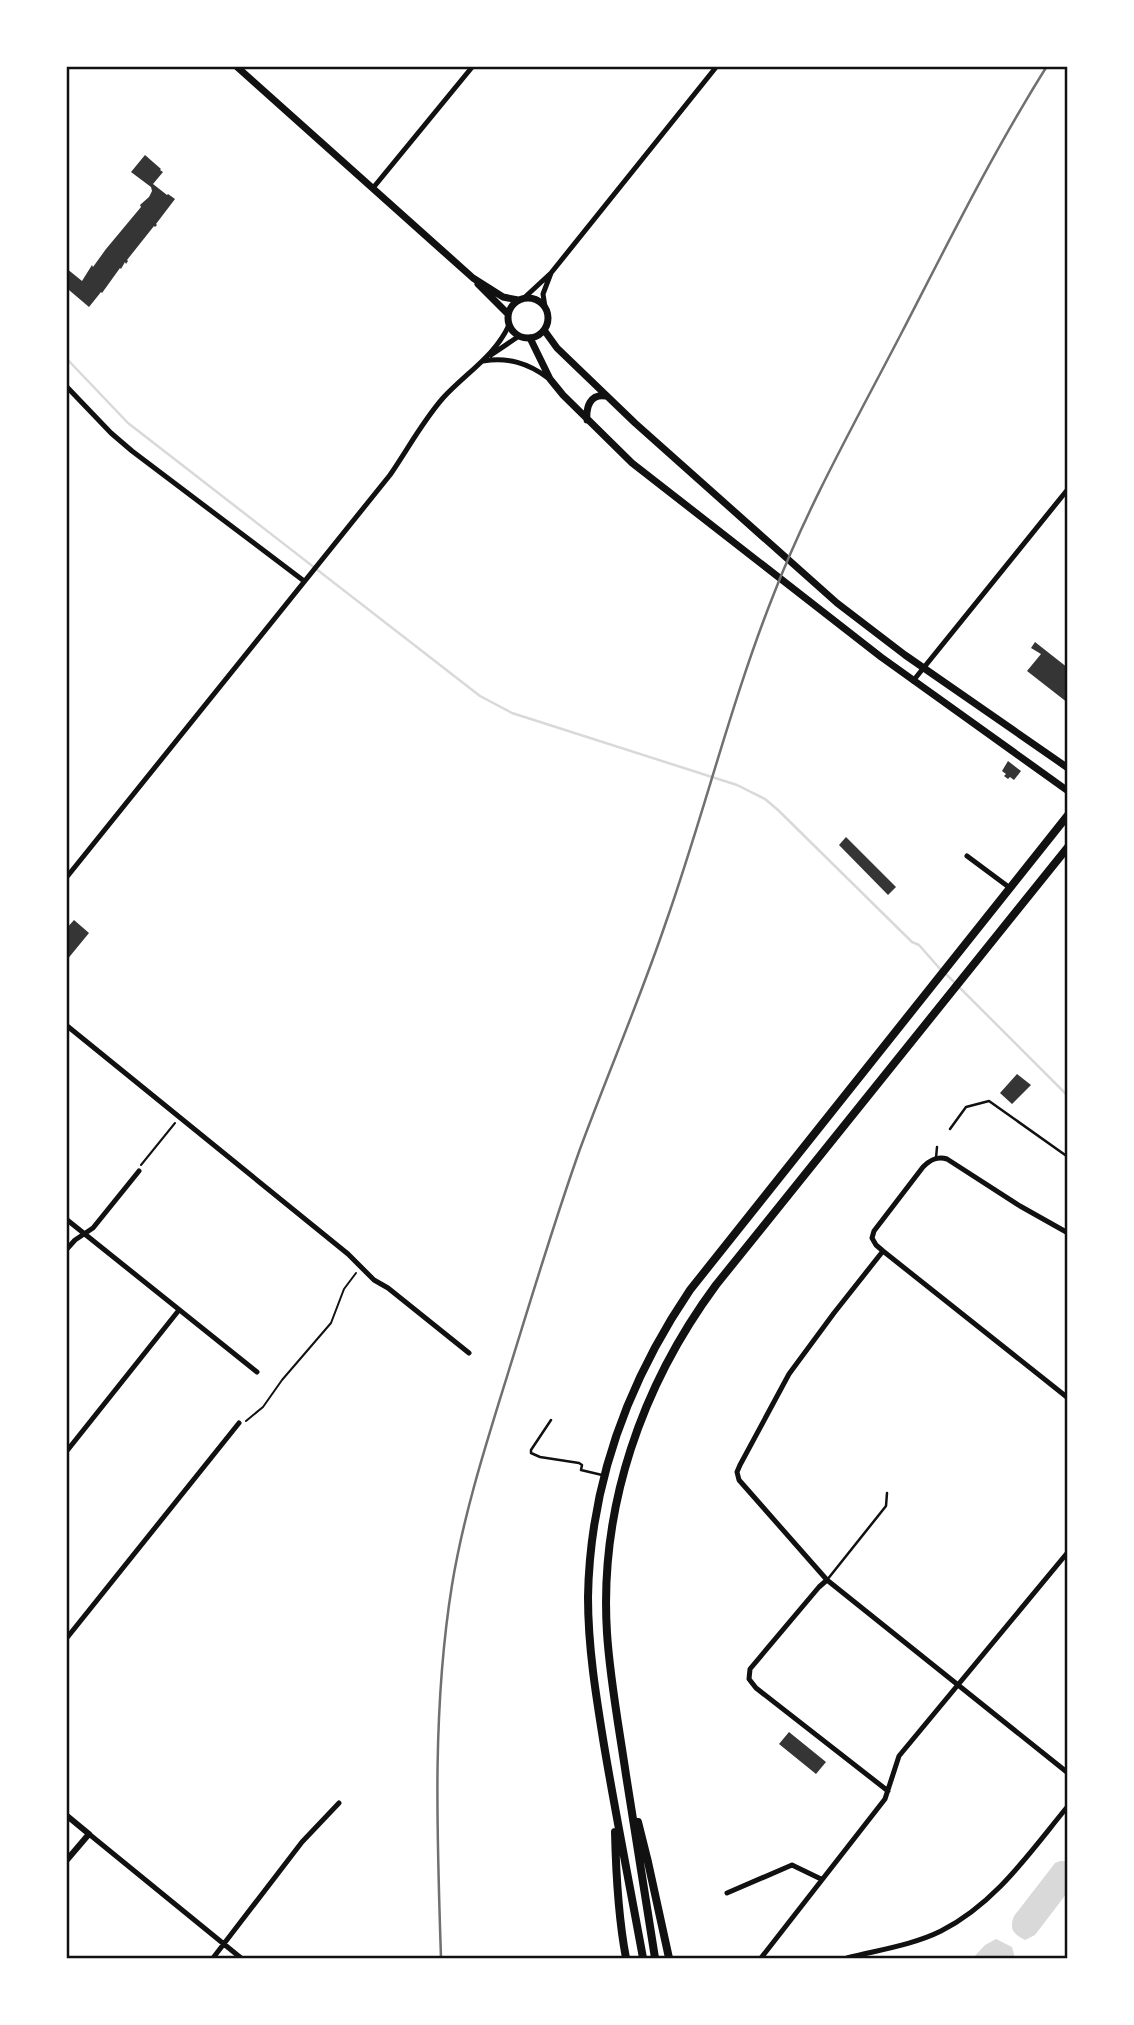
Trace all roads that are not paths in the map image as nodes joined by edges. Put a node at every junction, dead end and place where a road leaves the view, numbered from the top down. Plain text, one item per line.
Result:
1 (236, 66) edge
2 (473, 66) edge
3 (717, 66) edge
4 (373, 188) junction
5 (551, 274) junction
6 (473, 278) junction
7 (521, 299) junction
8 (545, 307) junction
9 (508, 314) junction
10 (509, 325) junction
11 (544, 330) junction
12 (519, 336) junction
13 (530, 338) junction
14 (488, 356) junction
15 (483, 361) junction
16 (550, 379) junction
17 (66, 386) edge
18 (606, 396) junction
19 (587, 420) junction
20 (1068, 489) edge
21 (306, 579) junction
22 (924, 668) junction
23 (913, 681) junction
24 (1068, 768) edge
25 (1068, 791) edge
26 (1068, 814) edge
27 (1068, 847) edge
28 (967, 856) dead end
29 (66, 878) edge
30 (1010, 888) junction
31 (66, 1025) edge
32 (896, 1031) junction
33 (910, 1042) junction
34 (950, 1129) dead end
35 (937, 1147) dead end
36 (1068, 1157) edge
37 (936, 1158) junction
38 (139, 1171) road end
39 (66, 1219) edge
40 (1068, 1233) edge
41 (84, 1234) junction
42 (66, 1250) edge
43 (883, 1251) junction
44 (180, 1310) junction
45 (469, 1353) dead end
46 (257, 1372) dead end
47 (1068, 1398) edge
48 (551, 1420) dead end
49 (239, 1423) road end
50 (66, 1452) edge
51 (604, 1475) junction
52 (887, 1493) dead end
53 (1068, 1552) edge
54 (827, 1580) junction
55 (66, 1639) edge
56 (958, 1685) junction
57 (1068, 1773) edge
58 (629, 1790) junction
59 (888, 1791) junction
60 (339, 1803) dead end
61 (1068, 1806) edge
62 (615, 1811) junction
63 (66, 1815) edge
64 (89, 1834) junction
65 (66, 1861) edge
66 (821, 1879) junction
67 (727, 1893) dead end
68 (224, 1945) junction
69 (212, 1958) edge
70 (241, 1958) edge
71 (626, 1958) edge
72 (642, 1958) edge
73 (655, 1958) edge
74 (669, 1958) edge
75 (761, 1958) edge
76 (847, 1958) edge

1 - 4 main road
2 - 4 street
3 - 5 street
4 - 6 main road
5 - 7 street
5 - 8 street
6 - 7 main road
6 - 9 main road
7 - 8 main road
7 - 9 main road
8 - 11 main road
9 - 10 main road
10 - 12 main road
10 - 14 street
11 - 13 main road
11 - 18 main road
12 - 13 main road
12 - 14 street
13 - 16 main road
14 - 15 street
15 - 16 street
15 - 21 street
16 - 19 main road
17 - 21 street
18 - 19 main road
18 - 22 main road
19 - 23 main road
20 - 22 street
21 - 29 street
22 - 23 street
22 - 24 main road
23 - 25 main road
26 - 30 main road
27 - 33 main road
28 - 30 street
30 - 32 main road
31 - 45 street
32 - 33 main road
32 - 51 main road
33 - 58 main road
34 - 36 lane
35 - 37 lane
37 - 40 street
37 - 43 street
38 - 41 street
39 - 41 street
41 - 42 street
41 - 44 street
43 - 47 street
43 - 54 street
44 - 46 street
44 - 50 street
48 - 51 lane
49 - 55 street
51 - 62 main road
52 - 54 lane
53 - 56 street
54 - 56 street
54 - 59 street
56 - 57 street
56 - 59 street
58 - 73 main road
58 - 74 main road
59 - 66 street
60 - 68 street
61 - 76 street
62 - 71 main road
62 - 72 main road
63 - 64 street
64 - 65 street
64 - 68 street
66 - 67 street
66 - 75 street
68 - 69 street
68 - 70 street

